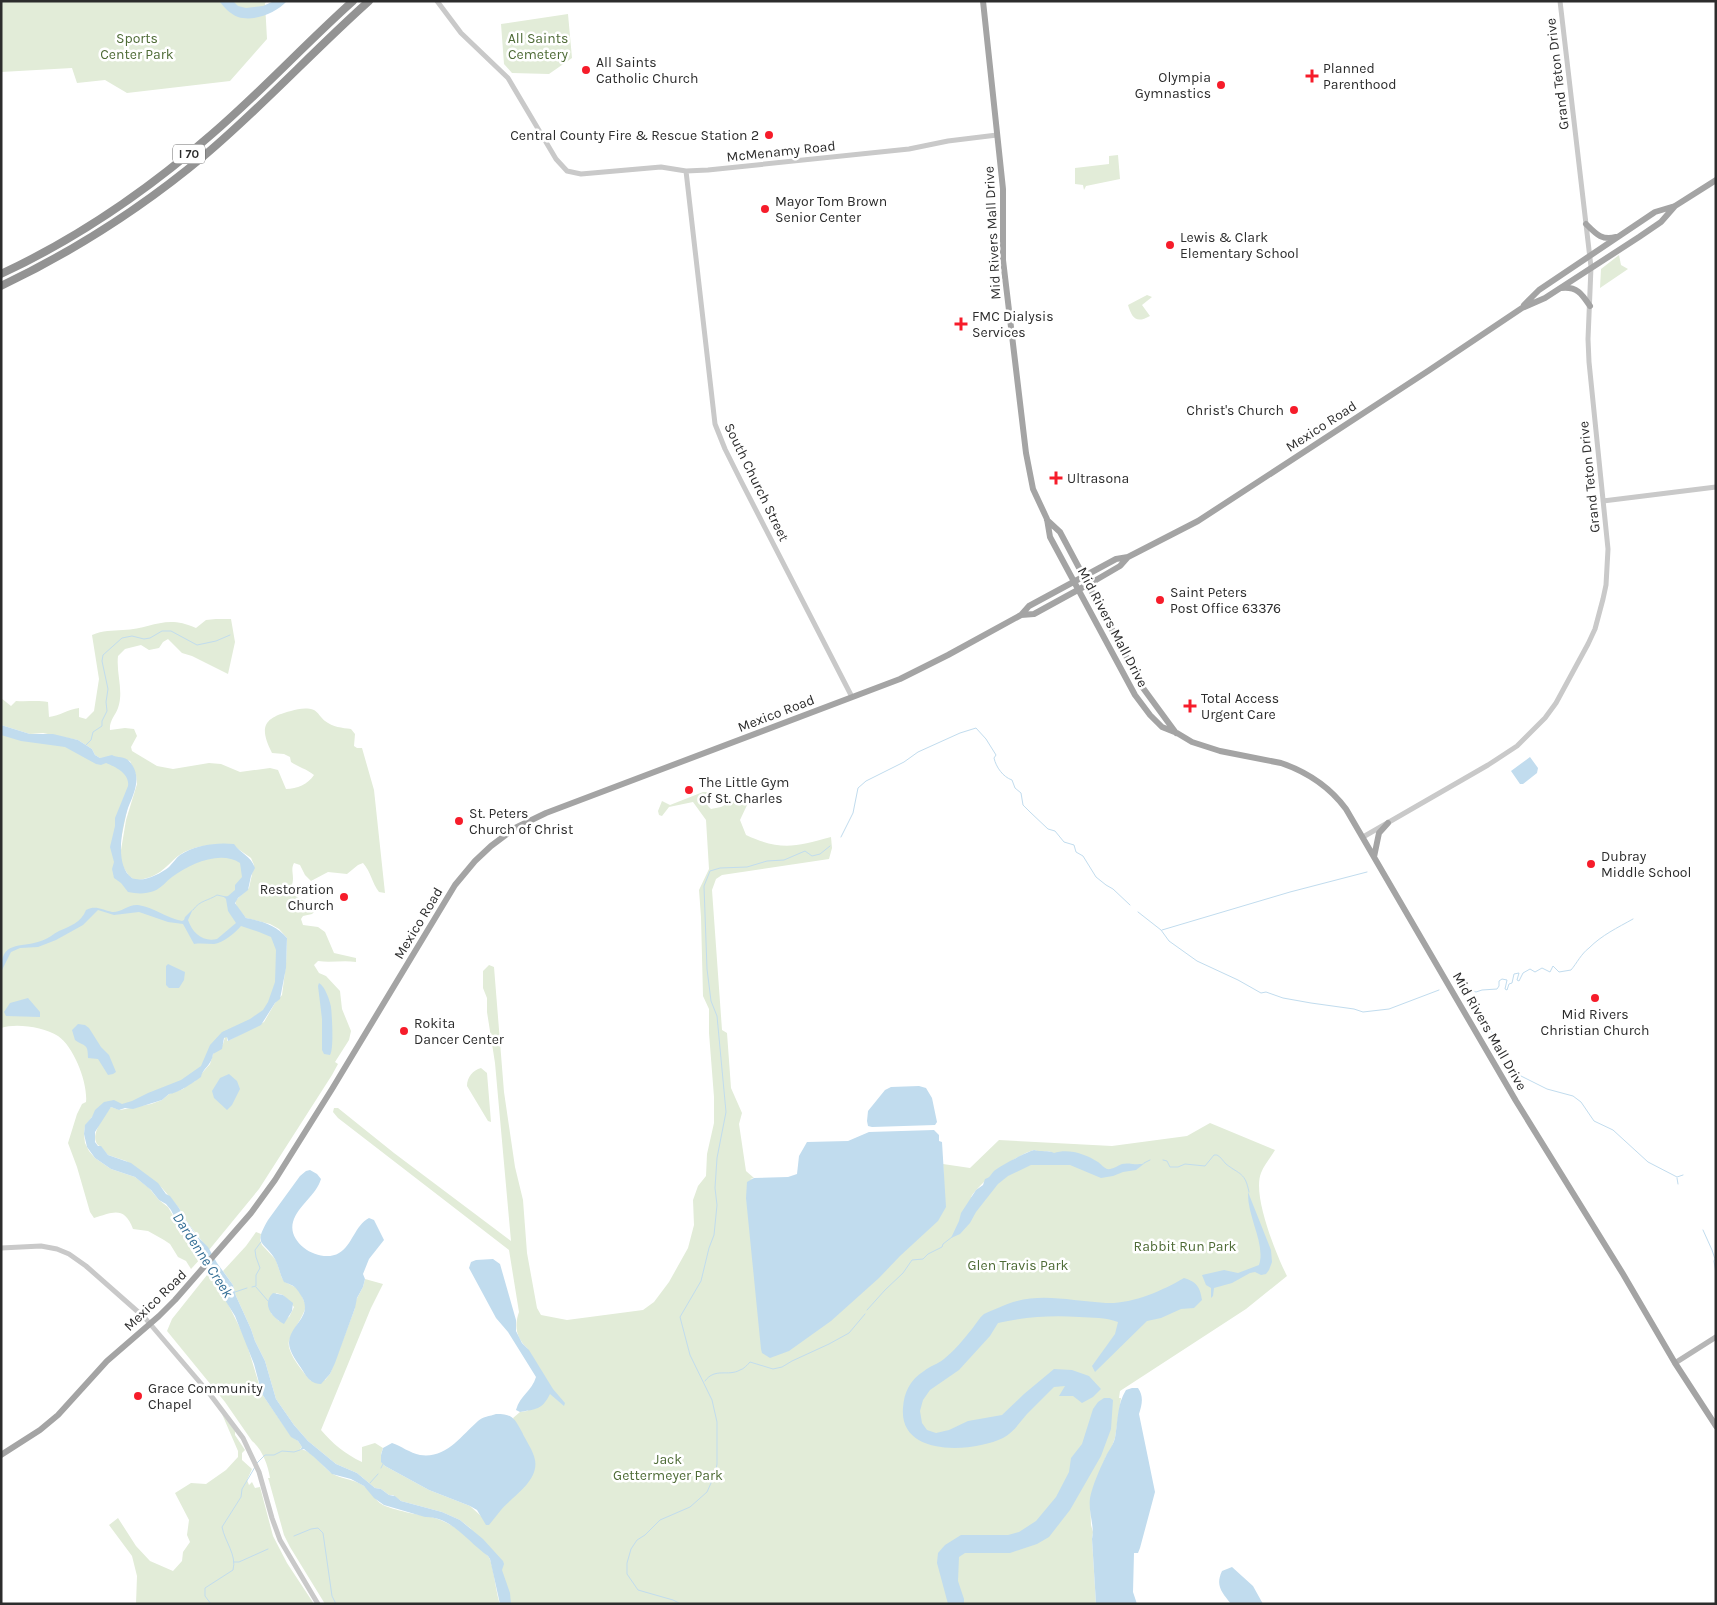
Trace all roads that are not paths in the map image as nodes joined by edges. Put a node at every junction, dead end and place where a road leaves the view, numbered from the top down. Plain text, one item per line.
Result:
1 (353, 1) edge
2 (369, 1) edge
3 (437, 1) edge
4 (983, 1) edge
5 (1560, 1) edge
6 (997, 135) junction
7 (686, 171) junction
8 (1716, 180) edge
9 (1676, 206) junction
10 (1586, 224) junction
11 (1620, 236) junction
12 (1590, 256) junction
13 (1591, 267) junction
14 (1, 274) edge
15 (1, 286) edge
16 (1560, 288) junction
17 (1590, 306) junction
18 (1522, 308) junction
19 (1716, 488) edge
20 (1603, 501) junction
21 (1047, 519) junction
22 (1128, 557) junction
23 (1084, 576) junction
24 (1074, 581) junction
25 (1088, 584) junction
26 (1079, 589) junction
27 (1021, 615) junction
28 (852, 697) junction
29 (1177, 733) junction
30 (1388, 823) junction
31 (1363, 838) junction
32 (1374, 857) junction
33 (1, 1248) edge
34 (150, 1324) junction
35 (1716, 1337) edge
36 (1675, 1363) junction
37 (1716, 1426) edge
38 (1, 1455) edge
39 (318, 1604) edge

1 - 14 highway, I 70
2 - 15 highway, I 70
3 - 7 street, McMenamy Road
4 - 6 main road, Mid Rivers Mall Drive
5 - 10 street, Grand Teton Drive
6 - 7 street, McMenamy Road
6 - 21 main road, Mid Rivers Mall Drive
7 - 28 street, South Church Street
8 - 9 main road, Mexico Road
9 - 11 main road, Mexico Road
9 - 13 main road, Mexico Road
10 - 11 main road
10 - 12 street, Grand Teton Drive
11 - 12 main road, Mexico Road
12 - 13 street, Grand Teton Drive
12 - 18 main road, Mexico Road
13 - 16 main road, Mexico Road
13 - 17 street, Grand Teton Drive
16 - 17 main road
16 - 18 main road, Mexico Road
17 - 20 street, Grand Teton Drive
18 - 22 main road, Mexico Road
19 - 20 street
20 - 30 street, Grand Teton Drive
21 - 23 main road, Mid Rivers Mall Drive
21 - 24 main road, Mid Rivers Mall Drive
22 - 23 main road, Mexico Road
22 - 25 main road, Mexico Road
23 - 24 main road, Mexico Road
23 - 25 main road, Mid Rivers Mall Drive
24 - 26 main road, Mid Rivers Mall Drive
24 - 27 main road, Mexico Road
25 - 26 main road, Mexico Road
25 - 29 main road, Mid Rivers Mall Drive
26 - 27 main road, Mexico Road
26 - 29 main road, Mid Rivers Mall Drive
27 - 28 main road, Mexico Road
28 - 34 main road, Mexico Road
29 - 31 main road, Mid Rivers Mall Drive
30 - 31 street, Grand Teton Drive
30 - 32 main road
31 - 32 main road, Mid Rivers Mall Drive
32 - 36 main road, Mid Rivers Mall Drive
33 - 34 street
34 - 38 main road, Mexico Road
34 - 39 street
35 - 36 main road
36 - 37 main road, Mid Rivers Mall Drive

